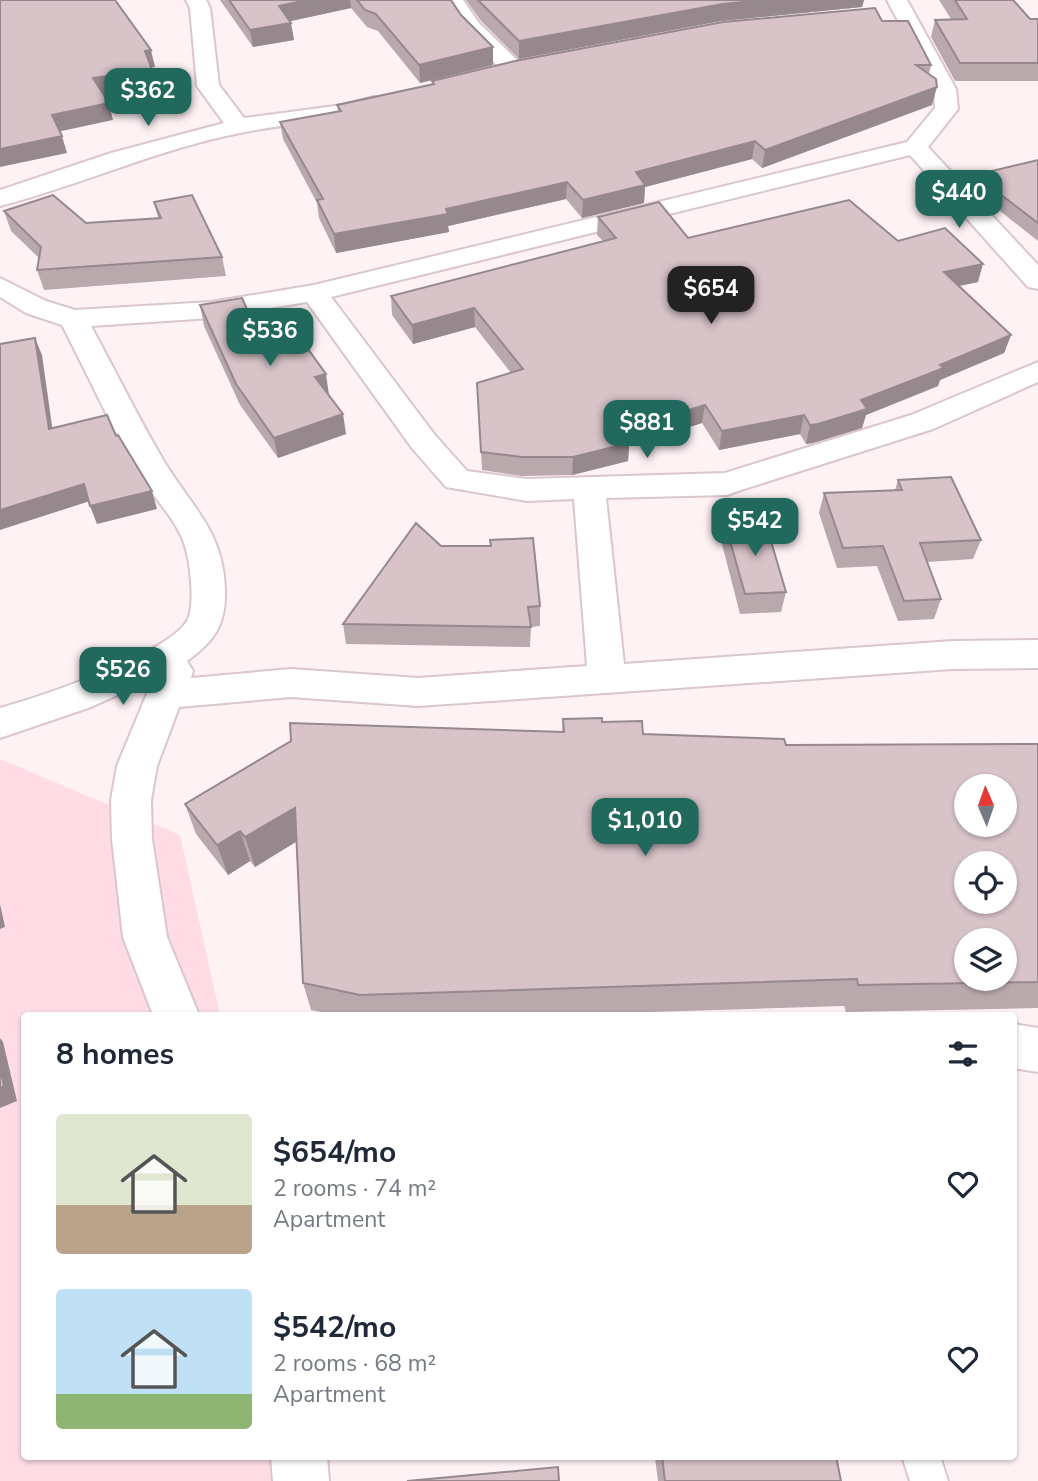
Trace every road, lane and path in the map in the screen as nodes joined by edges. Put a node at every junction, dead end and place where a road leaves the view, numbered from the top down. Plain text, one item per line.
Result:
1 (196, 0) edge
2 (453, 0) edge
3 (893, 9) edge
4 (540, 64) edge
5 (513, 69) junction
6 (487, 76) edge
7 (396, 99) edge
8 (238, 126) junction
9 (915, 147) junction
10 (0, 198) edge
11 (1038, 281) edge
12 (0, 286) edge
13 (314, 293) junction
14 (73, 319) junction
15 (1038, 371) edge
16 (589, 488) junction
17 (185, 647) junction
18 (1038, 654) edge
19 (607, 679) junction
20 (166, 694) junction
21 (0, 723) edge
22 (175, 1012) edge
23 (1017, 1047) edge
24 (1038, 1050) edge
25 (299, 1460) edge
26 (922, 1460) edge
27 (300, 1481) edge
28 (929, 1481) edge

1 - 8 street
2 - 5 street
3 - 9 street
4 - 5 street
5 - 6 street
7 - 8 street
8 - 10 street
9 - 11 street
9 - 13 street
12 - 14 street
13 - 14 street
13 - 16 street
14 - 17 street
15 - 16 street
16 - 19 street
17 - 20 street
17 - 21 street
18 - 19 street
19 - 20 street
20 - 22 street
23 - 24 street
25 - 27 street
26 - 28 lane

